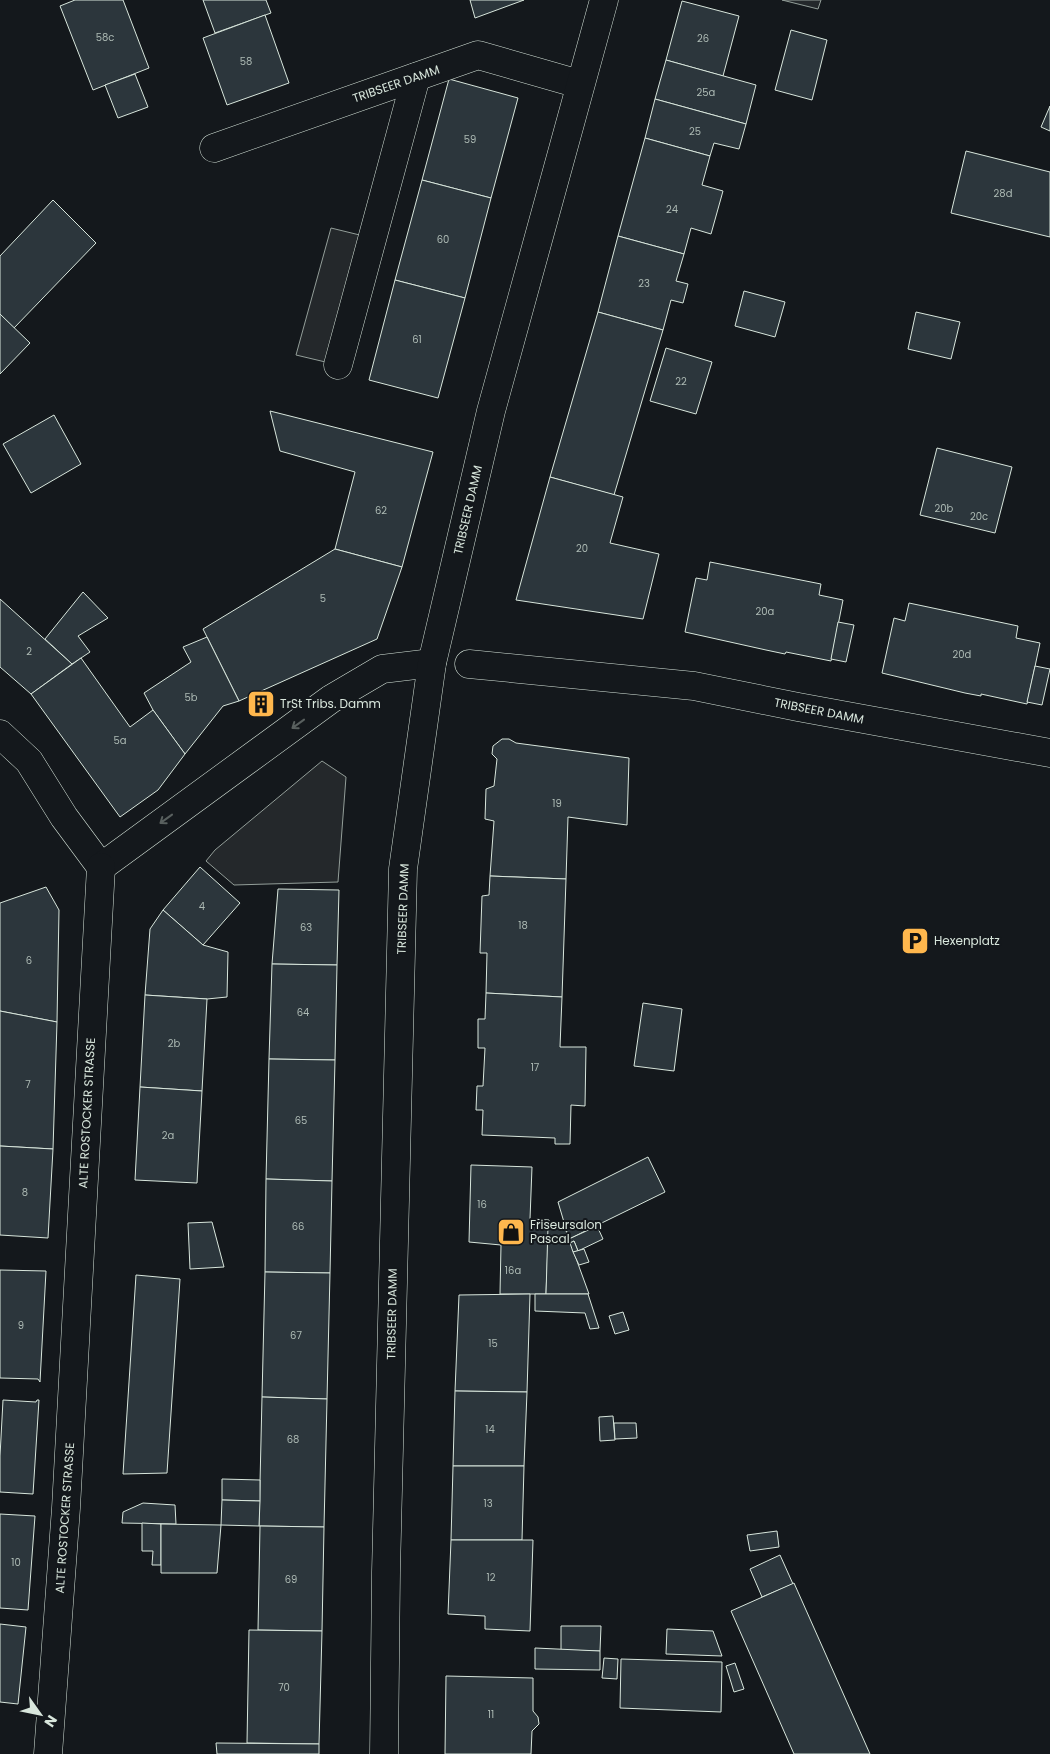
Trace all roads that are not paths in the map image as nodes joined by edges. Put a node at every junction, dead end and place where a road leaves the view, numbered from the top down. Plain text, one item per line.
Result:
1 (604, 0) edge
2 (416, 77) junction
3 (579, 84) junction
4 (214, 148) dead end
5 (338, 365) dead end
6 (432, 662) junction
7 (469, 664) dead end
8 (0, 734) edge
9 (1050, 753) edge
10 (101, 867) junction
11 (48, 1754) edge
12 (384, 1754) edge

1 - 3 street, TRIBSEER DAMM
2 - 3 street, TRIBSEER DAMM
2 - 4 street, TRIBSEER DAMM
2 - 5 street
3 - 6 street, TRIBSEER DAMM
6 -> 10 street
6 - 12 street, TRIBSEER DAMM
7 - 9 street, TRIBSEER DAMM
8 - 10 street
10 - 11 street, ALTE ROSTOCKER STRASSE

